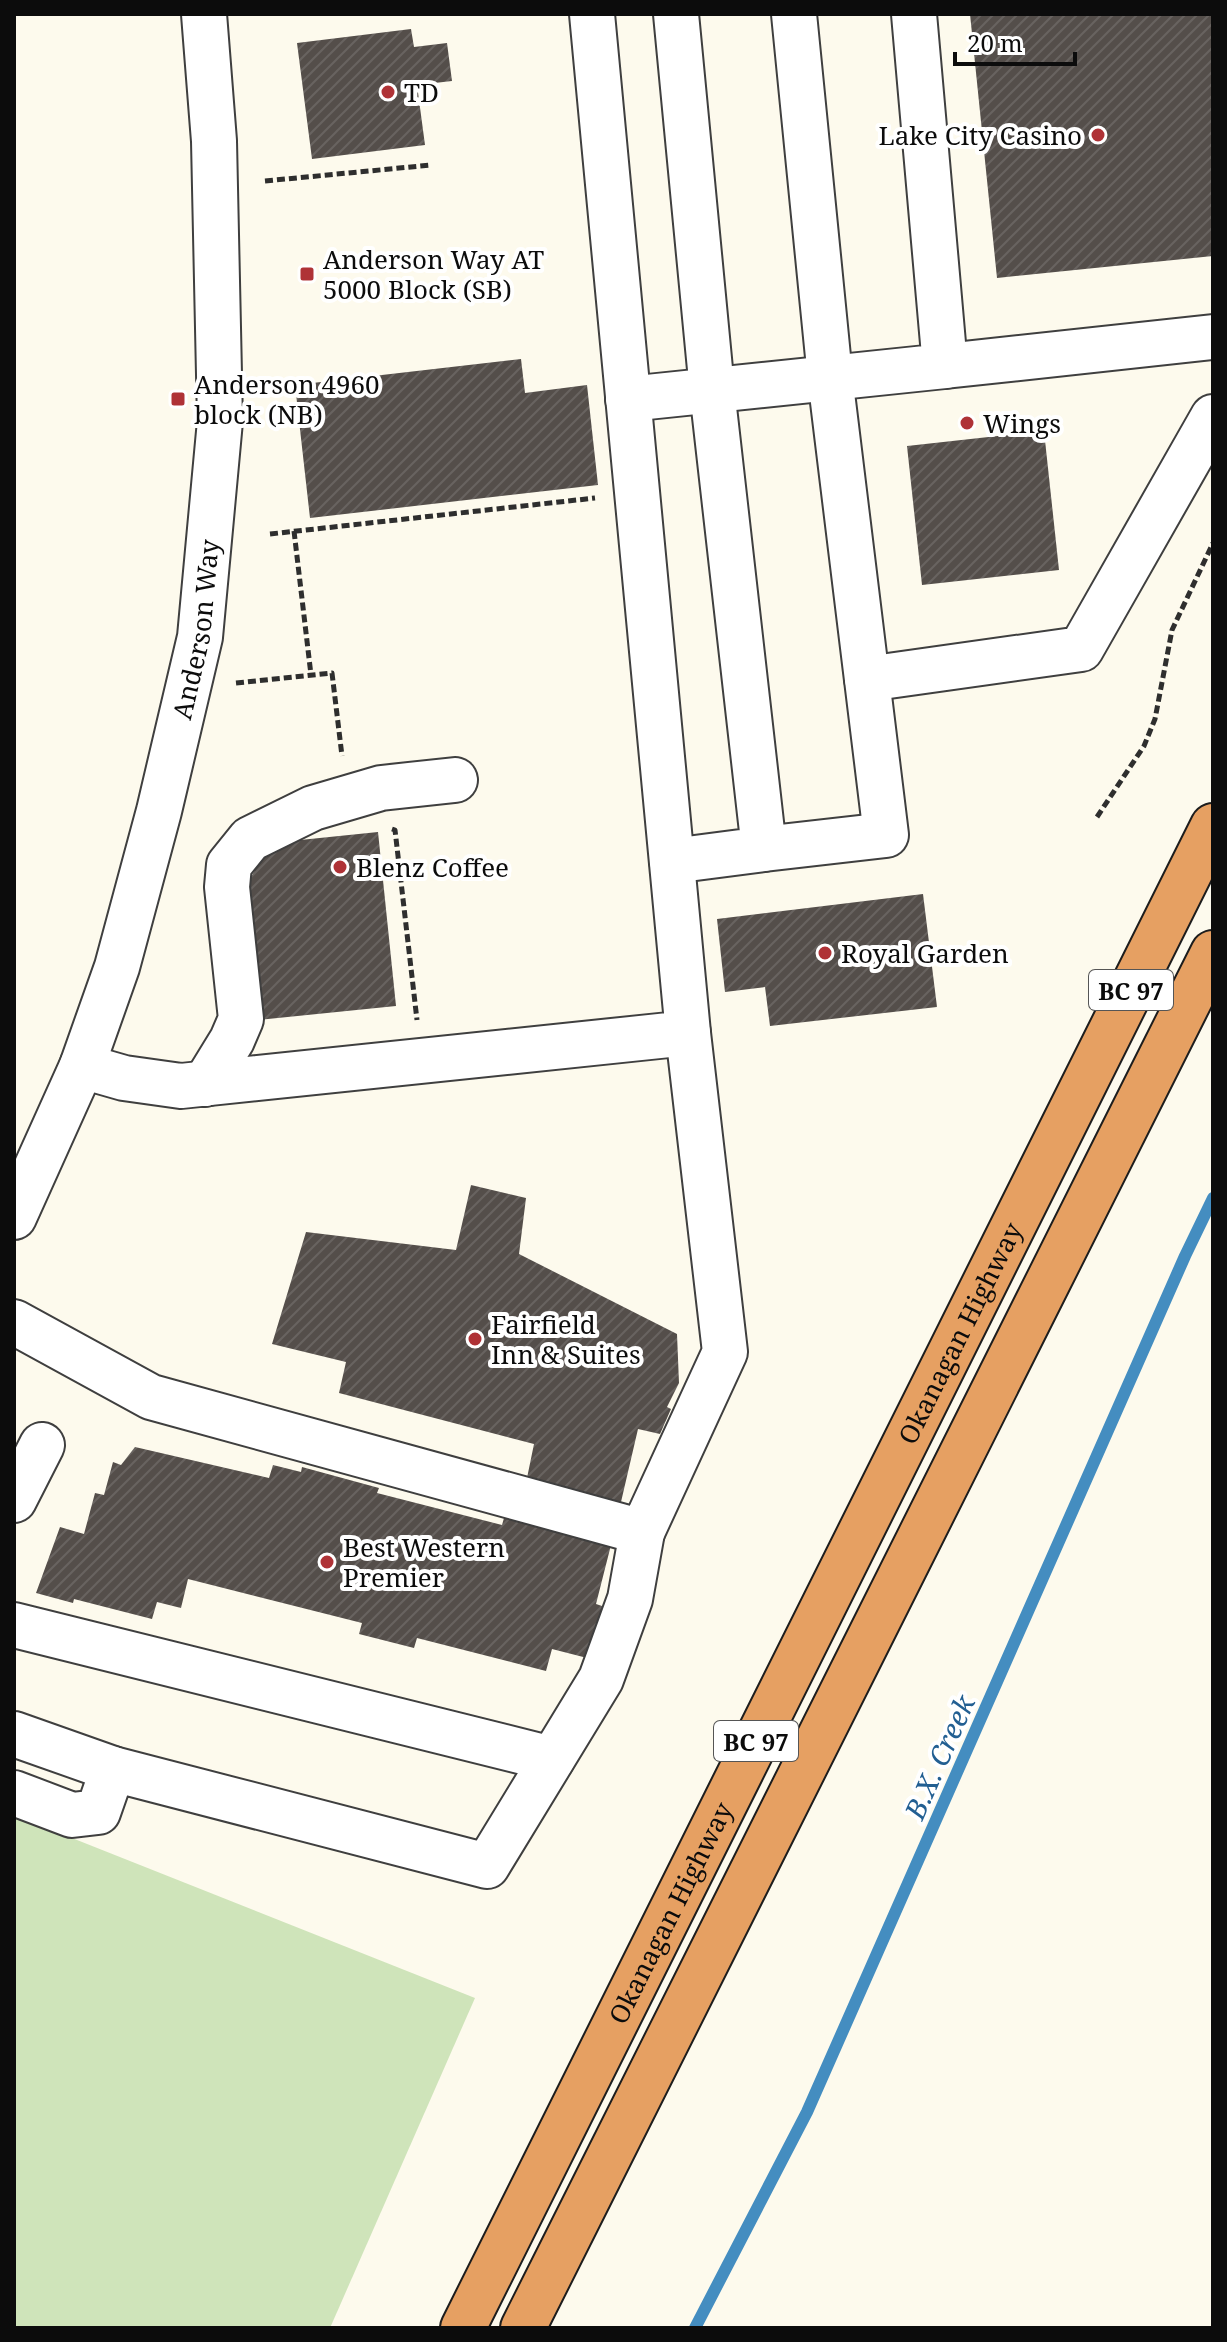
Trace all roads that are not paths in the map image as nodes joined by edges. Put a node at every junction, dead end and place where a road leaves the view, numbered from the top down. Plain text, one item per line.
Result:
1 (204, 14) edge
2 (592, 14) edge
3 (676, 14) edge
4 (794, 14) edge
5 (914, 14) edge
6 (1213, 337) edge
7 (945, 366) junction
8 (830, 377) junction
9 (712, 390) junction
10 (628, 399) junction
11 (1213, 417) edge
12 (867, 679) junction
13 (455, 780) dead end
14 (1213, 826) edge
15 (764, 849) junction
16 (672, 861) junction
17 (1213, 953) edge
18 (688, 1033) junction
19 (82, 1066) junction
20 (205, 1084) junction
21 (14, 1217) edge
22 (14, 1322) edge
23 (42, 1445) dead end
24 (14, 1500) edge
25 (642, 1532) junction
26 (14, 1625) edge
27 (14, 1734) edge
28 (552, 1759) junction
29 (113, 1769) junction
30 (14, 1793) edge
31 (463, 2328) edge
32 (523, 2328) edge

1 - 19 street, Anderson Way
2 - 10 street
3 - 9 street
4 - 8 street
5 - 7 street
6 - 7 street
7 - 8 street
8 - 9 street
8 - 12 street
9 - 10 street
9 - 15 street
10 - 16 street
11 - 12 street
12 - 15 street
13 - 20 street
14 - 31 highway, Okanagan Highway / BC 97
15 - 16 street
16 - 18 street
17 - 32 highway, Okanagan Highway / BC 97
18 - 20 street
18 - 25 street
19 - 20 street
19 - 21 street, Anderson Way
22 - 25 street
23 - 24 street
25 - 28 street
26 - 28 street
27 - 29 street
28 - 29 street
29 - 30 street

